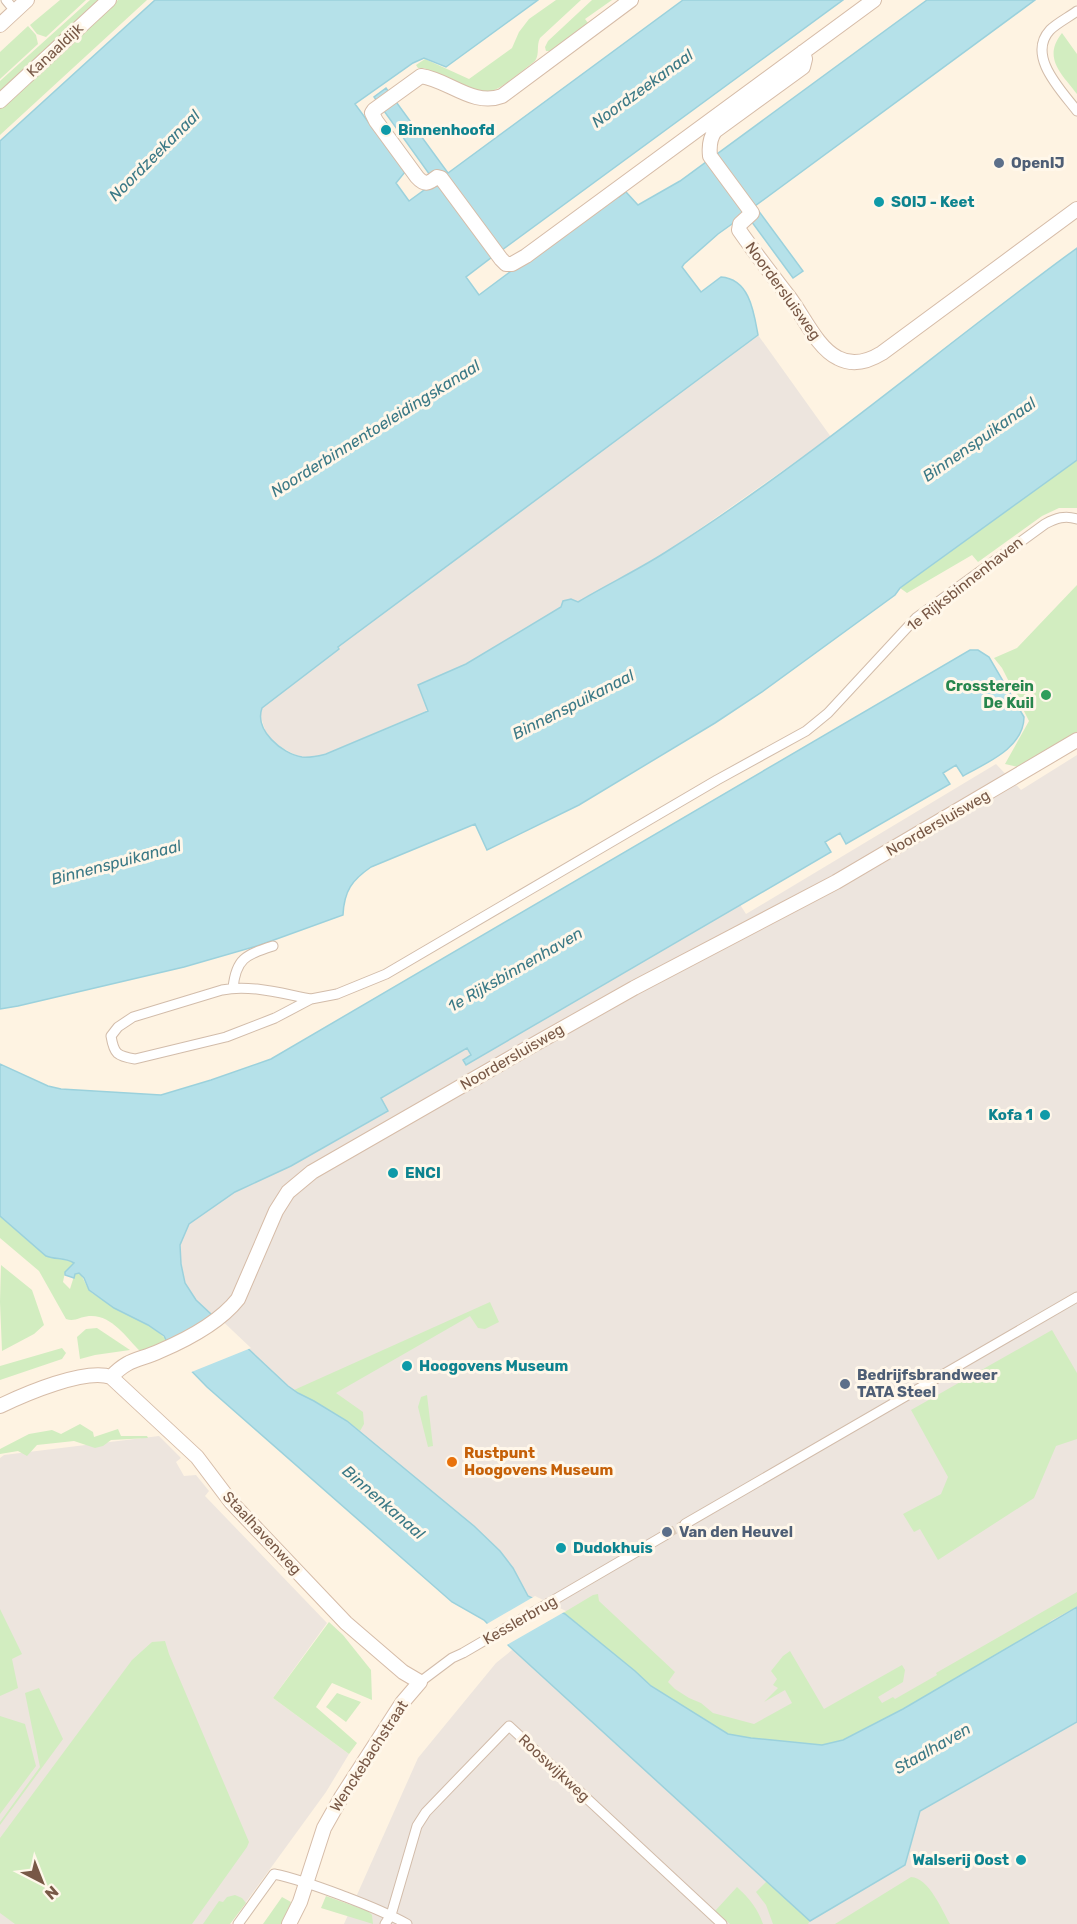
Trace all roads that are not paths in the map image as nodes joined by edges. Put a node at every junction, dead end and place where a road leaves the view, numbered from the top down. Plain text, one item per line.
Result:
1 (6, 0) edge
2 (27, 0) edge
3 (109, 0) edge
4 (631, 0) edge
5 (874, 0) edge
6 (15, 11) junction
7 (1077, 11) edge
8 (0, 25) edge
9 (803, 52) junction
10 (0, 100) edge
11 (1077, 111) edge
12 (1077, 209) edge
13 (1077, 519) edge
14 (1077, 740) edge
15 (273, 946) dead end
16 (233, 988) junction
17 (311, 999) junction
18 (1077, 1297) edge
19 (111, 1377) junction
20 (0, 1406) edge
21 (685, 1524) tunnel mouth
22 (667, 1534) tunnel mouth
23 (463, 1653) joint
24 (420, 1682) junction
25 (306, 1882) junction
26 (391, 1915) junction
27 (238, 1924) edge
28 (289, 1924) edge
29 (385, 1924) edge
30 (407, 1924) edge
31 (722, 1924) edge

1 - 6 street
2 - 6 street
3 - 10 street, Kanaaldijk
4 - 9 street
5 - 9 street
6 - 8 street
7 - 11 street
9 - 12 street, Noordersluisweg
13 - 17 street, 1e Rijksbinnenhaven
14 - 19 street, Noordersluisweg
15 - 16 street
16 - 17 street, 1e Rijksbinnenhaven
16 - 17 street, 1e Rijksbinnenhaven
18 - 21 street
19 - 20 street
19 - 24 street, Staalhavenweg
22 - 23 street, Kesslerbrug
23 - 24 street, Wenckebachstraat
24 - 25 street, Wenckebachstraat
25 - 26 street
25 - 27 street
25 - 28 street, Wenckebachstraat
26 - 29 street, Rooswijkweg
26 - 30 street
26 - 31 street, Rooswijkweg

